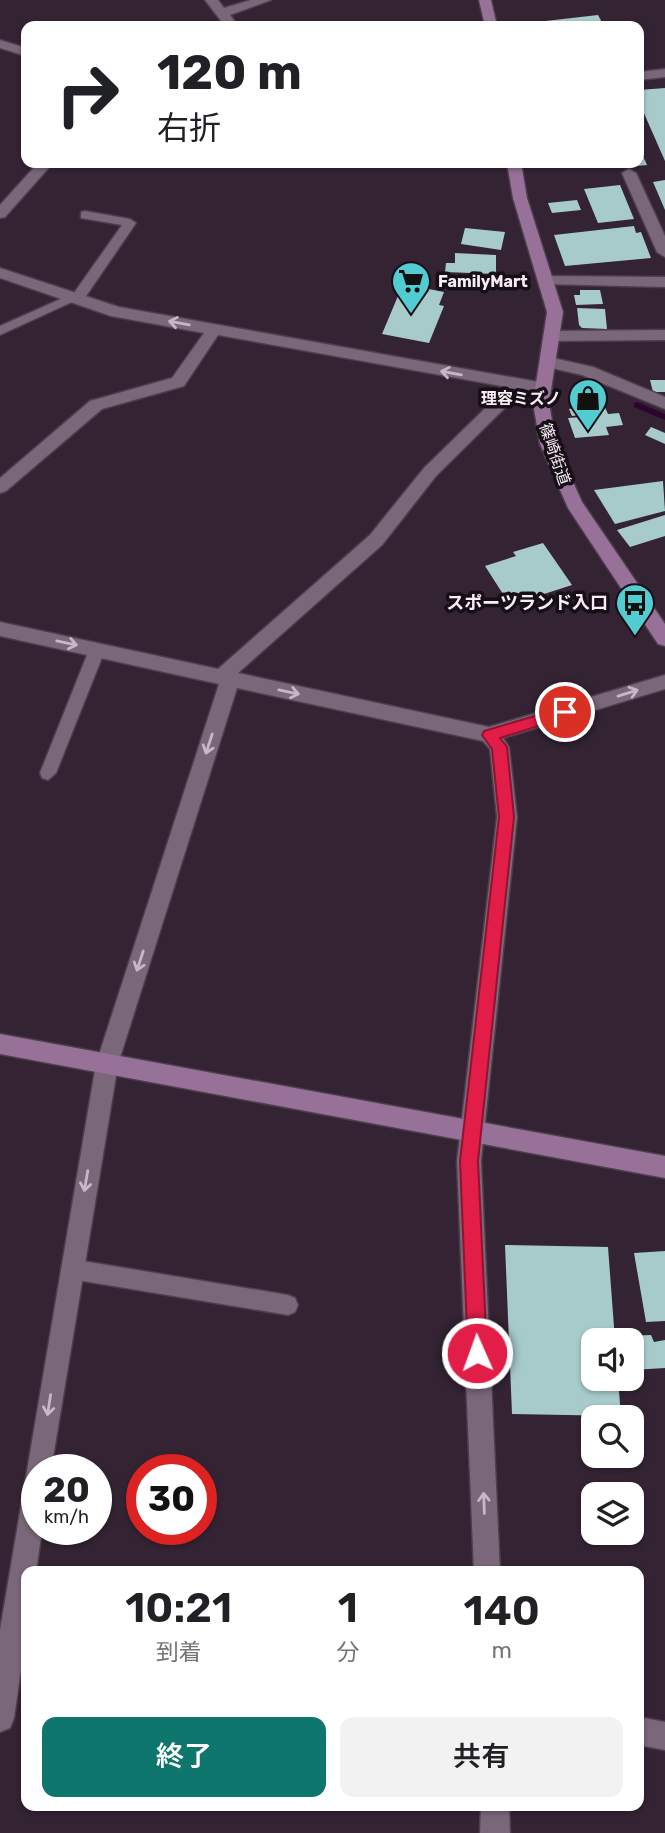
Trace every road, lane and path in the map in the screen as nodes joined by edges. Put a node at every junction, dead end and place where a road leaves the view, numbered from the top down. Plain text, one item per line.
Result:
1 (211, 0) edge
2 (265, 0) edge
3 (485, 0) edge
4 (221, 13) junction
5 (228, 21) edge
6 (490, 21) edge
7 (0, 44) edge
8 (21, 50) edge
9 (665, 73) edge
10 (644, 75) edge
11 (41, 168) edge
12 (515, 168) edge
13 (629, 173) dead end
14 (0, 214) edge
15 (85, 215) dead end
16 (665, 252) edge
17 (0, 273) edge
18 (548, 281) junction
19 (665, 282) edge
20 (75, 298) junction
21 (214, 329) junction
22 (0, 331) edge
23 (665, 335) edge
24 (552, 336) junction
25 (549, 362) junction
26 (519, 385) junction
27 (544, 387) junction
28 (665, 404) edge
29 (0, 486) edge
30 (0, 629) edge
31 (665, 639) edge
32 (97, 650) junction
33 (226, 678) junction
34 (665, 682) edge
35 (489, 735) junction
36 (48, 773) dead end
37 (0, 1044) edge
38 (107, 1064) junction
39 (472, 1131) junction
40 (665, 1167) edge
41 (71, 1269) junction
42 (288, 1305) dead end
43 (41, 1454) edge
44 (25, 1545) edge
45 (21, 1566) edge
46 (487, 1566) edge
47 (21, 1567) edge
48 (14, 1606) edge
49 (0, 1718) edge
50 (644, 1732) edge
51 (665, 1736) edge
52 (495, 1811) edge
53 (495, 1833) edge

1 - 4 street
2 - 4 street
3 - 6 street
4 - 5 street
7 - 8 street
9 - 10 street
11 - 14 street
12 - 18 street, 篠崎街道
13 - 16 street
15 - 20 lane
17 - 20 street
18 - 19 street
18 - 24 street, 篠崎街道
21 -> 20 street
20 - 22 lane
26 -> 21 street
21 - 29 street
23 - 24 street
24 - 25 street, 篠崎街道
25 - 27 street, 篠崎街道
25 - 28 street
26 - 27 street
26 - 33 street
27 - 31 street, 篠崎街道
30 -> 32 street
32 - 33 street
32 - 36 lane
33 -> 35 street
33 -> 38 street
35 -> 34 street
35 - 39 street
37 - 38 street
38 - 39 street
38 -> 41 street
39 - 40 street
46 -> 39 street
41 - 42 lane
41 -> 43 street
44 - 45 street
47 - 48 street
48 - 49 street
50 - 51 street
52 - 53 street

